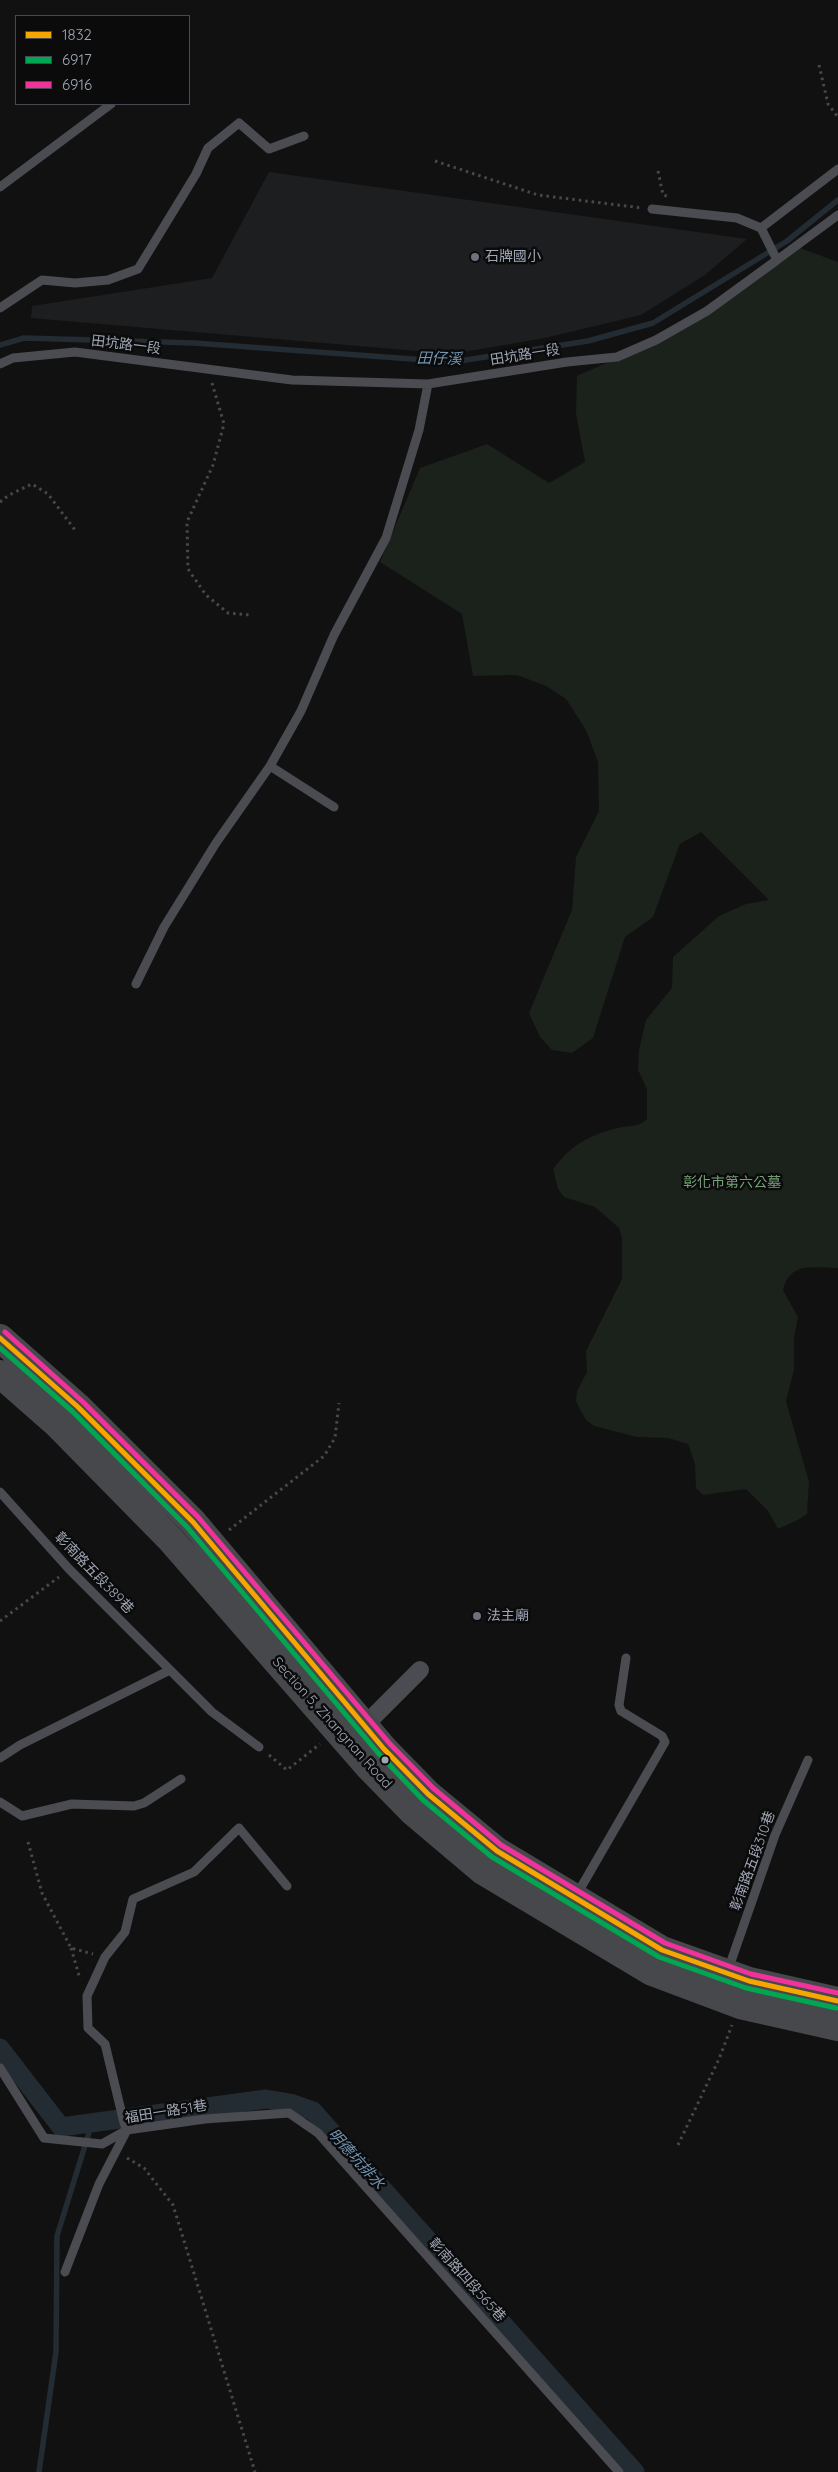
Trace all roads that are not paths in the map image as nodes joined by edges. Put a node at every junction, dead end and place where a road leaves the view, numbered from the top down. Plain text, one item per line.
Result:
1 (110, 105) edge
2 (304, 136) dead end
3 (838, 169) edge
4 (0, 187) edge
5 (652, 209) road end
6 (838, 214) edge
7 (761, 228) junction
8 (777, 260) junction
9 (0, 308) edge
10 (0, 364) edge
11 (428, 384) junction
12 (270, 766) junction
13 (334, 807) dead end
14 (136, 984) dead end
15 (0, 1338) edge
16 (0, 1374) edge
17 (0, 1492) edge
18 (626, 1658) dead end
19 (170, 1670) junction
20 (420, 1670) dead end
21 (364, 1726) junction
22 (336, 1731) junction
23 (258, 1747) road end
24 (0, 1758) edge
25 (808, 1760) dead end
26 (180, 1779) dead end
27 (0, 1802) edge
28 (287, 1886) dead end
29 (574, 1898) junction
30 (727, 1973) junction
31 (838, 2000) edge
32 (838, 2027) edge
33 (0, 2068) edge
34 (288, 2113) joint
35 (125, 2127) junction
36 (64, 2272) dead end
37 (619, 2472) edge

1 - 4 lane
2 - 9 lane
3 - 7 lane
5 - 7 lane
6 - 8 lane, 田坑路一段
7 - 8 lane
8 - 11 lane, 田坑路一段
10 - 11 lane, 田坑路一段
11 - 12 lane
12 - 13 lane
12 - 14 lane
15 - 21 main road, Section 5, Zhangnan Road
16 - 22 main road, Section 5, Zhangnan Road
17 - 19 lane, 彰南路五段389巷
18 - 29 lane
19 - 23 lane, 彰南路五段389巷
19 - 24 lane
20 - 21 street
21 - 22 street
21 - 29 main road, Section 5, Zhangnan Road
22 - 32 main road, Section 5, Zhangnan Road
25 - 30 lane, 彰南路五段310巷
26 - 27 lane
28 - 35 lane
29 - 30 main road, Section 5, Zhangnan Road
30 - 31 main road, Section 5, Zhangnan Road
33 - 35 lane, 福田一路51巷
34 - 35 lane, 福田一路51巷
34 - 37 lane, 彰南路四段565巷
35 - 36 lane

